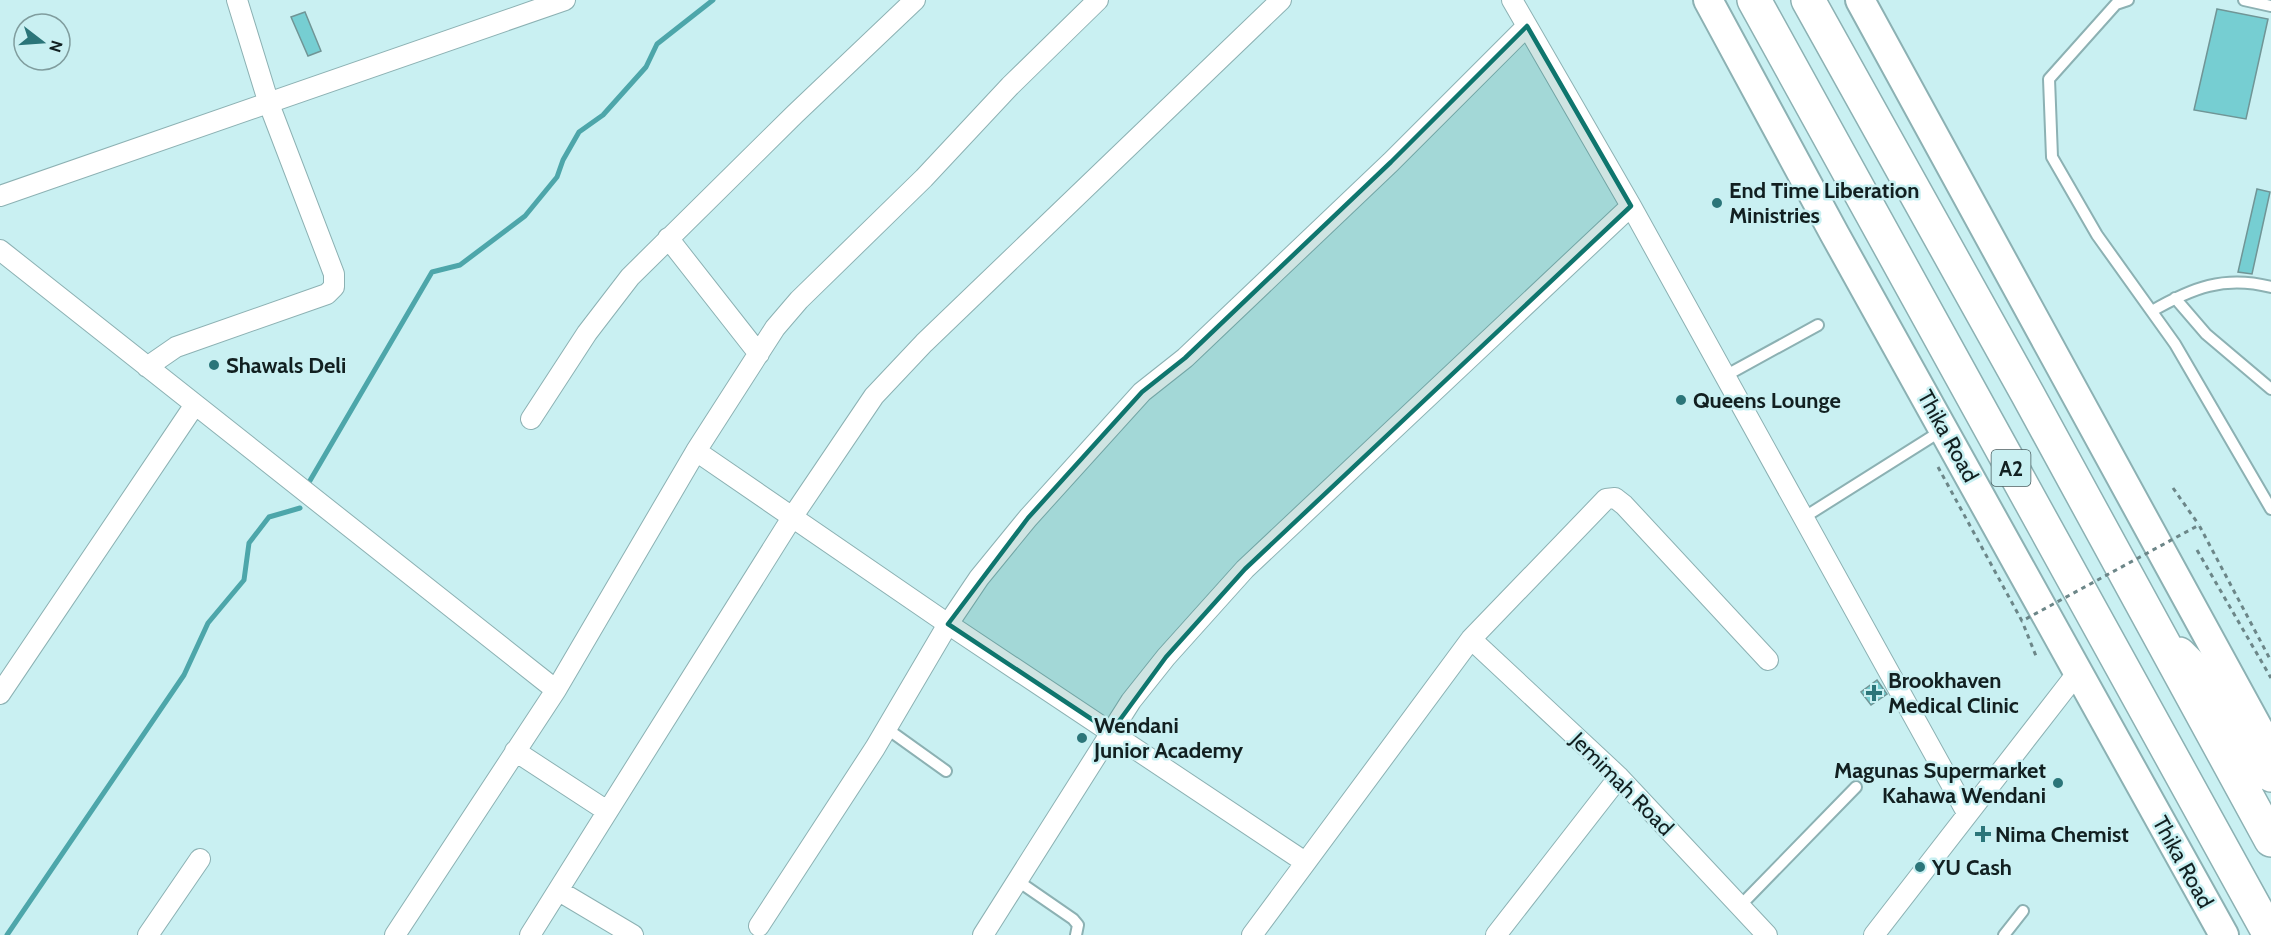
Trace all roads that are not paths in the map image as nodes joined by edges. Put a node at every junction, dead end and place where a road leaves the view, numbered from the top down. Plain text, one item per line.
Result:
1 (237, 0) edge
2 (565, 0) edge
3 (915, 0) edge
4 (1098, 0) edge
5 (1281, 0) edge
6 (1512, 0) edge
7 (1708, 0) edge
8 (1754, 0) edge
9 (1808, 0) edge
10 (1860, 0) edge
11 (2128, 0) edge
12 (2244, 0) edge
13 (2271, 6) edge
14 (1527, 26) junction
15 (270, 104) junction
16 (0, 196) edge
17 (1631, 206) junction
18 (668, 238) junction
19 (0, 250) edge
20 (2271, 287) edge
21 (2175, 298) junction
22 (2152, 311) junction
23 (1818, 325) dead end
24 (759, 354) junction
25 (147, 367) junction
26 (1725, 376) junction
27 (2271, 390) edge
28 (194, 406) junction
29 (531, 419) dead end
30 (1944, 429) junction
31 (696, 451) junction
32 (2271, 509) edge
33 (793, 516) junction
34 (1803, 518) junction
35 (948, 624) junction
36 (2153, 627) junction
37 (1471, 639) junction
38 (1768, 660) dead end
39 (2078, 672) junction
40 (556, 690) junction
41 (0, 694) edge
42 (886, 728) junction
43 (1111, 732) junction
44 (515, 751) junction
45 (2271, 751) edge
46 (946, 771) dead end
47 (2271, 775) edge
48 (1619, 777) junction
49 (1856, 788) dead end
50 (607, 811) junction
51 (1967, 813) junction
52 (2271, 840) edge
53 (200, 859) dead end
54 (1305, 862) junction
55 (1018, 881) junction
56 (559, 891) junction
57 (1739, 907) junction
58 (2023, 911) dead end
59 (759, 926) dead end
60 (1760, 933) edge
61 (2219, 933) edge
62 (148, 935) edge
63 (395, 935) edge
64 (530, 935) edge
65 (633, 935) edge
66 (982, 935) edge
67 (1076, 935) edge
68 (1252, 935) edge
69 (1496, 935) edge
70 (1874, 935) edge
71 (2004, 935) edge
72 (2270, 935) edge

1 - 15 street
2 - 15 street
3 - 18 street
4 - 24 street
5 - 33 street
6 - 14 street
7 - 30 main road, Thika Road
8 - 72 highway, Thika Road / A2
9 - 36 highway, A2
10 - 45 main road
11 - 22 lane
12 - 13 lane
14 - 17 street
14 - 35 street
15 - 16 street
15 - 25 street
17 - 26 street
17 - 43 street
18 - 24 street
18 - 29 street
19 - 25 street
20 - 21 lane
21 - 22 lane
21 - 27 lane
22 - 32 lane
23 - 26 lane
24 - 31 street
25 - 28 street
26 - 34 street
28 - 40 street
28 - 41 street
30 - 34 lane
30 - 39 main road, Thika Road
31 - 33 street
31 - 40 street
33 - 35 street
33 - 50 street
34 - 51 street
35 - 42 street
35 - 43 street
36 - 47 highway
36 - 52 highway, A2
37 - 38 street
37 - 48 street, Jemimah Road
37 - 54 street
39 - 51 street
39 - 61 main road, Thika Road
40 - 44 street
42 - 46 lane
42 - 59 street
43 - 54 street
43 - 55 street
44 - 50 street
44 - 63 street
48 - 57 street, Jemimah Road
48 - 69 street
49 - 57 lane
50 - 56 street
51 - 70 street
53 - 62 street
54 - 68 street
55 - 66 street
55 - 67 lane
56 - 64 street
56 - 65 street
57 - 60 street, Jemimah Road
58 - 71 lane

